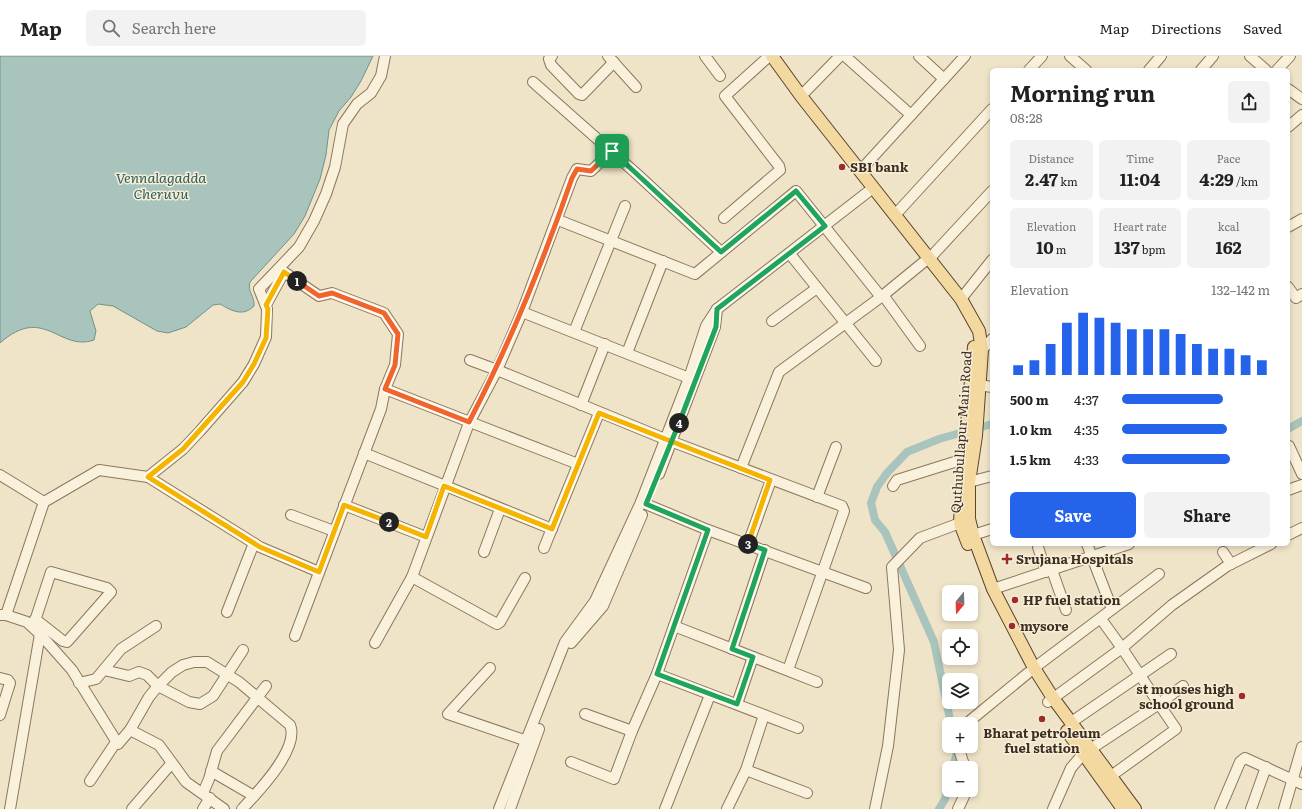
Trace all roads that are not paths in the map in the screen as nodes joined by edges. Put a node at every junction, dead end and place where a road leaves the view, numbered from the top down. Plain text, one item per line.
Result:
1 (385, 56) edge
2 (552, 56) edge
3 (705, 56) edge
4 (840, 56) edge
5 (845, 56) edge
6 (919, 56) edge
7 (965, 56) edge
8 (1042, 56) edge
9 (1070, 56) edge
10 (1161, 56) edge
11 (1213, 56) edge
12 (1250, 56) edge
13 (1290, 56) edge
14 (767, 57) edge
15 (611, 59) edge
16 (1031, 68) edge
17 (1084, 68) edge
18 (1152, 68) edge
19 (1203, 68) edge
20 (1260, 68) edge
21 (1279, 68) edge
22 (720, 76) dead end
23 (944, 78) junction
24 (533, 82) dead end
25 (636, 87) dead end
26 (1290, 90) edge
27 (801, 96) junction
28 (1302, 99) edge
29 (990, 111) edge
30 (910, 115) junction
31 (1302, 115) edge
32 (1290, 125) edge
33 (612, 151) junction
34 (860, 171) junction
35 (871, 190) junction
36 (990, 193) edge
37 (625, 206) dead end
38 (895, 215) junction
39 (724, 218) dead end
40 (1302, 219) edge
41 (558, 220) junction
42 (825, 226) junction
43 (1290, 226) edge
44 (611, 240) junction
45 (721, 252) junction
46 (790, 254) junction
47 (927, 259) junction
48 (663, 261) junction
49 (990, 263) edge
50 (817, 288) junction
51 (1290, 290) edge
52 (1302, 294) edge
53 (882, 296) junction
54 (961, 299) junction
55 (266, 305) junction
56 (717, 309) junction
57 (522, 312) junction
58 (772, 321) dead end
59 (845, 322) junction
60 (574, 332) junction
61 (990, 341) edge
62 (605, 344) junction
63 (920, 346) dead end
64 (982, 350) junction
65 (627, 353) junction
66 (470, 360) dead end
67 (876, 361) dead end
68 (497, 370) junction
69 (689, 378) junction
70 (979, 386) junction
71 (990, 386) edge
72 (385, 389) junction
73 (581, 405) junction
74 (973, 405) junction
75 (599, 413) junction
76 (469, 422) junction
77 (668, 440) junction
78 (836, 447) dead end
79 (1290, 448) edge
80 (364, 453) junction
81 (967, 456) junction
82 (578, 464) junction
83 (741, 468) junction
84 (1302, 474) edge
85 (0, 475) edge
86 (148, 477) junction
87 (990, 477) edge
88 (770, 480) junction
89 (970, 482) junction
90 (1302, 485) edge
91 (444, 486) junction
92 (893, 486) dead end
93 (1290, 489) edge
94 (817, 497) junction
95 (44, 502) junction
96 (644, 503) junction
97 (344, 505) junction
98 (500, 508) junction
99 (291, 515) dead end
100 (960, 523) junction
101 (1302, 528) edge
102 (552, 529) junction
103 (708, 530) junction
104 (990, 530) edge
105 (334, 531) junction
106 (1290, 534) edge
107 (973, 535) junction
108 (426, 537) junction
109 (254, 543) junction
110 (748, 544) junction
111 (1088, 546) edge
112 (1123, 546) edge
113 (1266, 546) edge
114 (1038, 547) dead end
115 (544, 548) dead end
116 (765, 550) junction
117 (484, 552) dead end
118 (1223, 552) dead end
119 (1091, 557) junction
120 (1231, 564) junction
121 (1049, 571) junction
122 (319, 572) junction
123 (822, 572) junction
124 (1159, 574) dead end
125 (412, 577) junction
126 (525, 578) dead end
127 (866, 588) dead end
128 (993, 589) junction
129 (597, 606) junction
130 (1112, 609) junction
131 (1066, 610) dead end
132 (228, 612) dead end
133 (3, 615) edge
134 (1101, 619) junction
135 (156, 626) dead end
136 (674, 626) junction
137 (36, 627) junction
138 (295, 636) dead end
139 (376, 643) dead end
140 (1122, 648) junction
141 (732, 649) junction
142 (243, 650) dead end
143 (1170, 654) dead end
144 (753, 657) junction
145 (490, 668) dead end
146 (104, 670) junction
147 (788, 670) junction
148 (1031, 670) junction
149 (657, 674) junction
150 (1139, 674) junction
151 (228, 675) junction
152 (0, 678) edge
153 (817, 682) dead end
154 (79, 683) junction
155 (158, 686) junction
156 (266, 686) dead end
157 (1184, 686) dead end
158 (710, 695) junction
159 (257, 697) junction
160 (1050, 700) junction
161 (737, 704) junction
162 (1159, 704) junction
163 (585, 714) dead end
164 (0, 715) edge
165 (764, 715) junction
166 (974, 717) edge
167 (1070, 722) junction
168 (798, 728) dead end
169 (130, 730) junction
170 (632, 731) junction
171 (527, 741) junction
172 (116, 742) junction
173 (1302, 746) edge
174 (1086, 751) junction
175 (571, 762) dead end
176 (171, 764) junction
177 (1266, 766) junction
178 (746, 770) junction
179 (211, 771) junction
180 (1111, 776) junction
181 (90, 780) dead end
182 (1298, 782) edge
183 (807, 793) dead end
184 (207, 795) junction
185 (254, 796) junction
186 (964, 797) edge
187 (9, 808) edge
188 (132, 809) edge
189 (203, 809) edge
190 (224, 809) edge
191 (242, 809) edge
192 (499, 809) edge
193 (510, 809) edge
194 (665, 809) edge
195 (727, 809) edge
196 (875, 809) edge
197 (958, 809) edge
198 (1053, 809) edge
199 (1123, 809) edge
200 (1135, 809) edge
201 (1220, 809) edge
202 (1252, 809) edge
203 (1284, 809) edge

1 - 55 street
2 - 15 street
3 - 22 street
4 - 27 street
5 - 30 street
6 - 23 street
7 - 23 street
8 - 16 street
9 - 17 street
10 - 18 street
11 - 19 street
12 - 20 street
13 - 21 street
14 - 27 main road, Quthubullapur Main Road
14 - 35 main road, Quthubullapur Main Road
14 - 39 street
15 - 25 street
23 - 30 street
24 - 33 street
26 - 28 street
27 - 34 main road, Quthubullapur Main Road
29 - 38 street
30 - 34 street
31 - 32 street
33 - 41 street
33 - 45 street
34 - 35 main road, Quthubullapur Main Road
35 - 38 main road, Quthubullapur Main Road
35 - 42 street
35 - 47 main road, Quthubullapur Main Road
36 - 47 street
37 - 44 street
38 - 47 main road, Quthubullapur Main Road
40 - 43 street
41 - 44 street
41 - 57 street
42 - 45 street
42 - 46 street
42 - 53 street
44 - 48 street
44 - 60 street
45 - 48 street
46 - 50 street
46 - 56 street
47 - 53 street
47 - 54 main road, Quthubullapur Main Road
47 - 74 main road, Quthubullapur Main Road
48 - 65 street
49 - 54 street
50 - 58 street
50 - 59 street
51 - 52 street
53 - 59 street
53 - 63 street
54 - 64 main road, Quthubullapur Main Road
55 - 72 street
55 - 86 street
56 - 69 street
56 - 77 street
57 - 60 street
57 - 68 street
59 - 67 street
59 - 83 street
60 - 62 street
61 - 64 street
62 - 65 street
62 - 73 street
64 - 70 main road, Quthubullapur Main Road
65 - 69 street
66 - 68 street
68 - 73 street
68 - 76 street
69 - 77 street
70 - 71 street
70 - 74 main road, Quthubullapur Main Road
72 - 76 street
72 - 80 street
73 - 75 street
74 - 81 main road, Quthubullapur Main Road
75 - 77 street
75 - 82 street
76 - 82 street
76 - 91 street
77 - 83 street
77 - 96 street
78 - 94 street
79 - 84 street
80 - 91 street
80 - 97 street
81 - 89 main road, Quthubullapur Main Road
81 - 92 street
81 - 100 main road, Quthubullapur Main Road
82 - 102 street
83 - 88 street
85 - 95 street
86 - 95 street
86 - 109 street
87 - 89 street
88 - 94 street
88 - 110 street
89 - 107 main road, Quthubullapur Main Road
90 - 93 street
91 - 98 street
91 - 108 street
94 - 123 street
95 - 133 street
96 - 103 street
96 - 129 street
97 - 105 street
97 - 108 street
98 - 102 street
98 - 117 street
99 - 105 street
100 - 148 main road, Quthubullapur Main Road
100 - 196 street
101 - 106 street
102 - 115 street
103 - 110 street
103 - 136 street
104 - 107 street
105 - 122 street
107 - 128 main road, Quthubullapur Main Road
108 - 125 street
109 - 122 street
109 - 132 street
110 - 116 street
111 - 119 street
112 - 119 street
113 - 120 street
114 - 121 street
116 - 123 street
116 - 141 street
118 - 120 street
119 - 121 street
119 - 130 street
120 - 140 street
121 - 128 street
121 - 131 street
122 - 138 street
123 - 127 street
123 - 147 street
124 - 130 street
125 - 126 street
125 - 139 street
128 - 148 main road, Quthubullapur Main Road
129 - 171 street
129 - 193 street
130 - 134 street
133 - 137 street
134 - 140 street
134 - 148 street
135 - 146 street
136 - 141 street
136 - 149 street
137 - 137 street
137 - 154 street
137 - 187 street
140 - 150 street
140 - 160 street
141 - 144 street
142 - 151 street
143 - 150 street
144 - 147 street
144 - 161 street
145 - 171 street
146 - 154 street
146 - 155 street
147 - 153 street
148 - 160 main road, Quthubullapur Main Road
148 - 166 street
149 - 158 street
149 - 170 street
150 - 162 street
150 - 167 street
151 - 155 street
151 - 155 street
151 - 159 street
152 - 164 street
154 - 172 street
155 - 169 street
156 - 159 street
157 - 162 street
158 - 161 street
158 - 194 street
159 - 179 street
159 - 185 street
160 - 167 main road, Quthubullapur Main Road
160 - 174 main road, Quthubullapur Main Road
161 - 165 street
162 - 174 street
162 - 180 street
163 - 170 street
165 - 168 street
165 - 178 street
167 - 174 main road, Quthubullapur Main Road
169 - 172 street
169 - 176 street
170 - 175 street
171 - 192 street
172 - 181 street
173 - 182 street
174 - 180 main road, Quthubullapur Main Road
174 - 198 street
174 - 199 main road, Quthubullapur Main Road
176 - 184 street
176 - 188 street
177 - 182 street
177 - 201 street
177 - 202 street
178 - 183 street
178 - 195 street
179 - 184 street
179 - 185 street
180 - 200 main road, Quthubullapur Main Road
182 - 203 street
184 - 189 street
184 - 190 street
185 - 191 street
186 - 197 street

